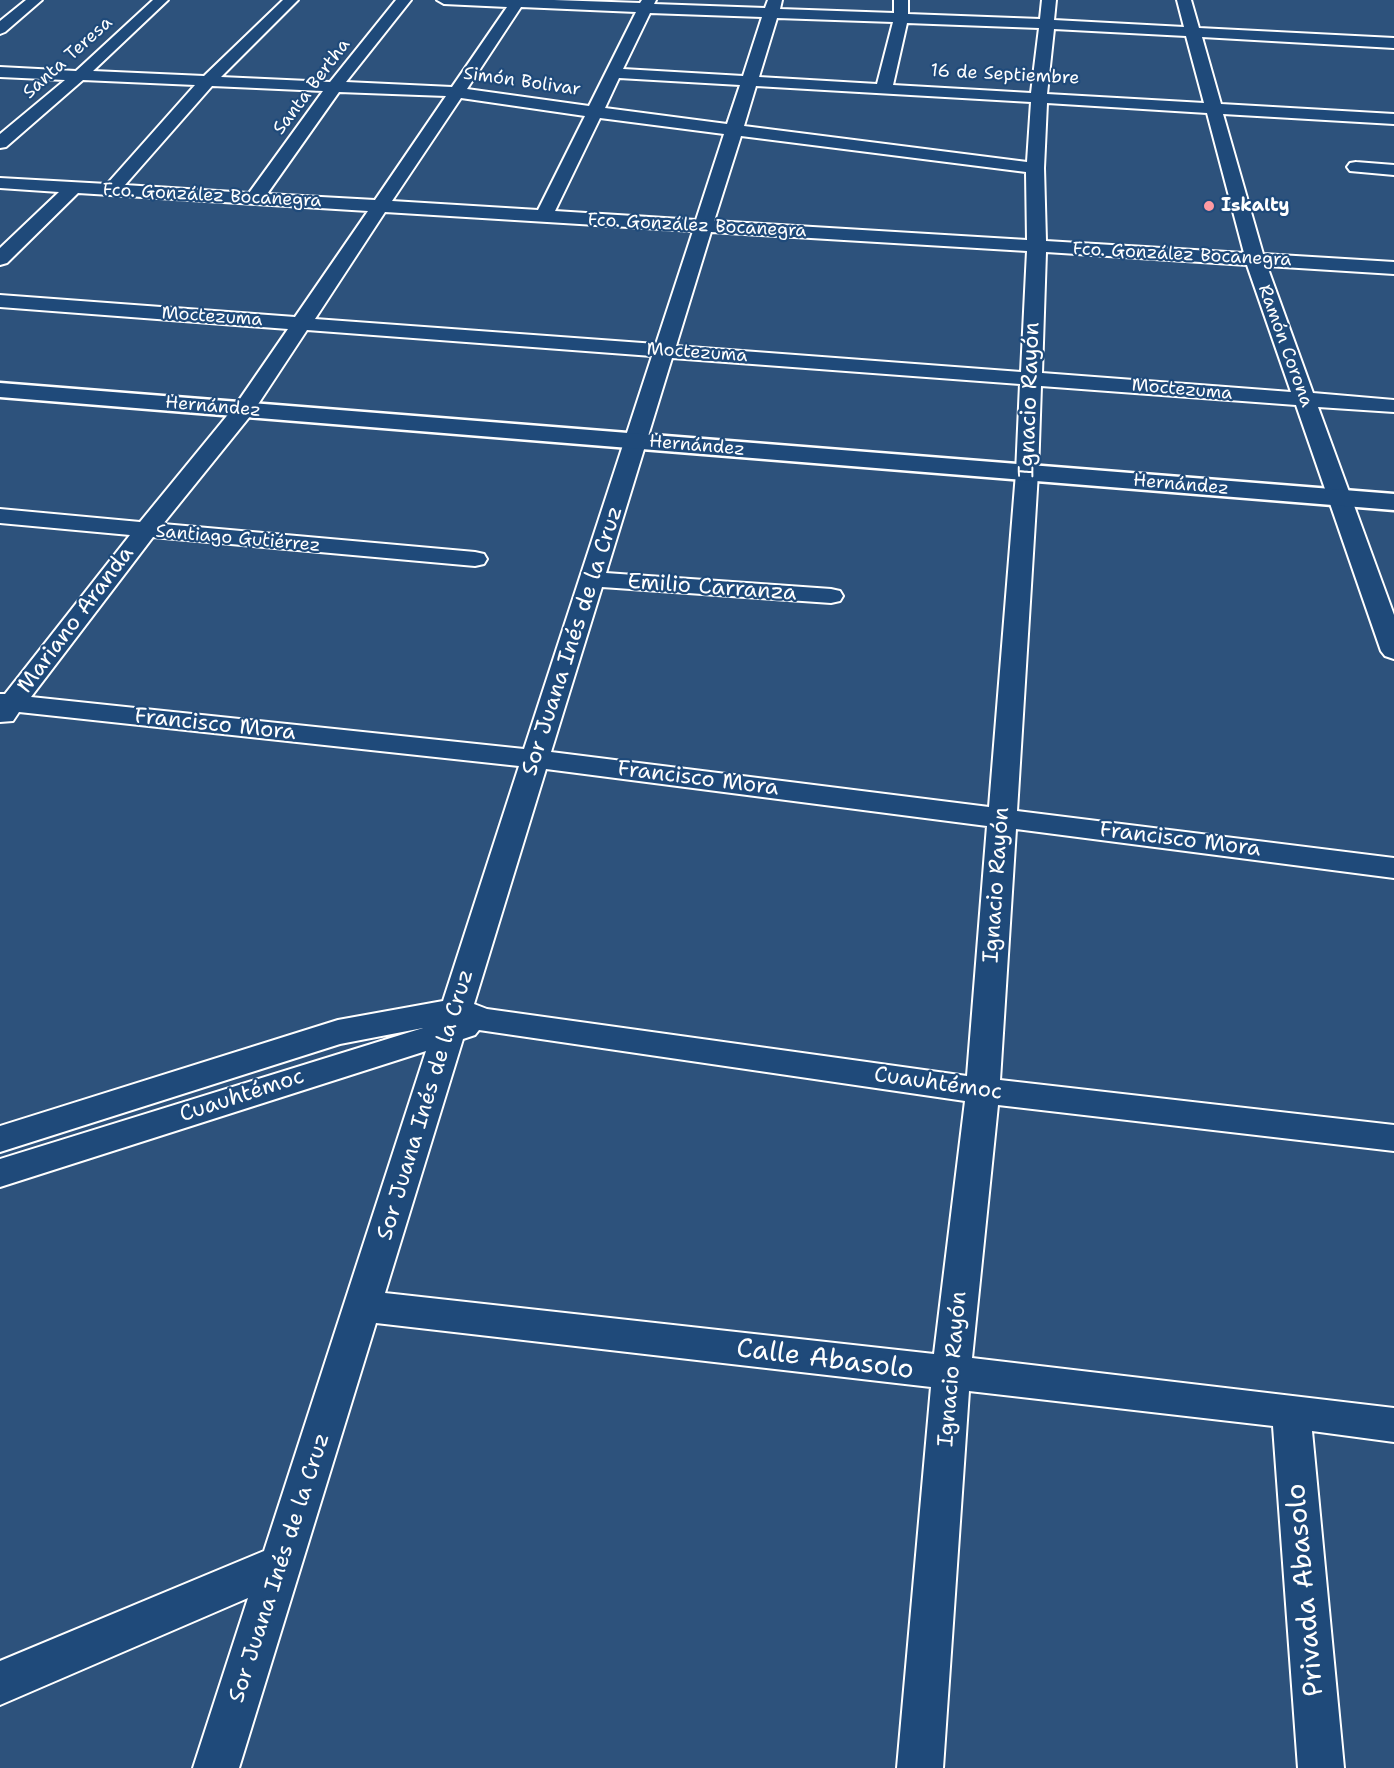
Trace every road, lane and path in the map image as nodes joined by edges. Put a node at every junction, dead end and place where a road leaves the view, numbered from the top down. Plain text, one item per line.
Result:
1 (35, 0) edge
2 (161, 0) edge
3 (291, 0) edge
4 (404, 0) edge
5 (444, 0) edge
6 (901, 0) edge
7 (1184, 0) edge
8 (518, 2) edge
9 (647, 4) edge
10 (773, 6) edge
11 (1049, 12) edge
12 (901, 18) junction
13 (0, 29) edge
14 (1192, 31) junction
15 (1394, 43) edge
16 (0, 72) edge
17 (613, 73) junction
18 (80, 76) junction
19 (208, 81) junction
20 (750, 81) junction
21 (335, 86) junction
22 (884, 88) junction
23 (456, 92) junction
24 (1039, 97) junction
25 (1213, 108) junction
26 (594, 112) junction
27 (1394, 119) edge
28 (734, 130) junction
29 (0, 143) edge
30 (1356, 167) dead end
31 (1035, 168) junction
32 (1394, 170) edge
33 (2, 185) edge
34 (73, 188) junction
35 (111, 190) junction
36 (254, 199) junction
37 (380, 207) junction
38 (544, 216) junction
39 (704, 226) junction
40 (1037, 246) junction
41 (0, 259) edge
42 (1255, 260) junction
43 (1394, 268) edge
44 (0, 301) edge
45 (301, 324) junction
46 (664, 351) junction
47 (1030, 378) junction
48 (0, 390) edge
49 (1305, 400) junction
50 (1394, 406) edge
51 (243, 410) junction
52 (636, 441) junction
53 (1027, 473) junction
54 (1340, 498) junction
55 (1394, 502) edge
56 (0, 516) edge
57 (145, 531) junction
58 (475, 559) dead end
59 (592, 579) junction
60 (831, 596) dead end
61 (1394, 651) edge
62 (4, 708) edge
63 (536, 759) junction
64 (1001, 817) junction
65 (1394, 868) edge
66 (463, 1021) junction
67 (983, 1091) junction
68 (1394, 1138) edge
69 (0, 1139) edge
70 (0, 1173) edge
71 (363, 1306) junction
72 (951, 1374) junction
73 (1291, 1411) junction
74 (1394, 1425) edge
75 (281, 1564) junction
76 (0, 1683) edge
77 (216, 1768) edge
78 (920, 1768) edge
79 (1321, 1768) edge

1 - 13 street
2 - 18 street, Santa Teresa
3 - 19 street
4 - 21 street, Santa Bertha
5 - 8 street
6 - 12 street
7 - 14 street, Ramón Corona
8 - 9 street
8 - 23 street, Mariano Aranda
9 - 10 street
9 - 17 street
10 - 12 street
10 - 20 street, Sor Juana Inés de la Cruz
11 - 12 street
11 - 14 street
11 - 24 street, Ignacio Rayón
12 - 22 street
14 - 15 street
14 - 25 street, Ramón Corona
16 - 18 street, Simón Bolivar
17 - 20 street, 16 de Septiembre
17 - 26 street
18 - 19 street, Simón Bolivar
18 - 29 street, Santa Teresa
19 - 21 street, Simón Bolivar
19 - 35 street
20 - 22 street, 16 de Septiembre
20 - 28 street, Sor Juana Inés de la Cruz
21 - 23 street, Simón Bolivar
21 - 36 street, Santa Bertha
22 - 24 street, 16 de Septiembre
23 - 26 street, Simón Bolivar
23 - 37 street, Mariano Aranda
24 - 25 street, 16 de Septiembre
24 - 31 street, Ignacio Rayón
25 - 27 street, 16 de Septiembre
25 - 42 street, Ramón Corona
26 - 28 street, Simón Bolivar
26 - 38 street
28 - 31 street, Simón Bolivar
28 - 39 street, Sor Juana Inés de la Cruz
30 - 32 street
31 - 40 street, Ignacio Rayón
33 - 34 street, Fco. González Bocanegra
34 - 35 street, Fco. González Bocanegra
34 - 41 street
35 - 36 street, Fco. González Bocanegra
36 - 37 street, Fco. González Bocanegra
37 - 38 street, Fco. González Bocanegra
37 - 45 street, Mariano Aranda
38 - 39 street, Fco. González Bocanegra
39 - 40 street, Fco. González Bocanegra
39 - 46 street, Sor Juana Inés de la Cruz
40 - 42 street, Fco. González Bocanegra
40 - 47 street, Ignacio Rayón
42 - 43 street, Fco. González Bocanegra
42 - 49 street, Ramón Corona
44 - 45 street, Moctezuma
45 - 46 street, Moctezuma
45 - 51 street, Mariano Aranda
46 - 47 street, Moctezuma
46 - 52 street, Sor Juana Inés de la Cruz
47 - 49 street, Moctezuma
47 - 53 street, Ignacio Rayón
48 - 51 street, Hernández
49 - 50 street, Moctezuma
49 - 54 street, Ramón Corona
51 - 52 street, Hernández
51 - 57 street, Mariano Aranda
52 - 53 street, Hernández
52 - 59 street, Sor Juana Inés de la Cruz
53 - 54 street, Hernández
53 - 64 street, Ignacio Rayón
54 - 55 street, Hernández
54 - 61 street, Ramón Corona
56 - 57 street, Santiago Gutiérrez
57 - 58 street, Santiago Gutiérrez
57 - 62 street, Mariano Aranda
59 - 60 street, Emilio Carranza
59 - 63 street, Sor Juana Inés de la Cruz
62 - 63 street, Francisco Mora
63 - 64 street, Francisco Mora
63 - 66 street, Sor Juana Inés de la Cruz
64 - 65 street, Francisco Mora
64 - 67 street, Ignacio Rayón
66 - 67 street, Cuauhtémoc
66 - 69 street, Cuauhtémoc
66 - 70 street, Cuauhtémoc
66 - 71 street, Sor Juana Inés de la Cruz
67 - 68 street, Cuauhtémoc
67 - 72 street, Ignacio Rayón
71 - 72 street, Calle Abasolo
71 - 75 street, Sor Juana Inés de la Cruz
72 - 73 street, Calle Abasolo
72 - 78 street, Ignacio Rayón
73 - 74 street, Calle Abasolo
73 - 79 street, Privada Abasolo
75 - 76 street
75 - 77 street, Sor Juana Inés de la Cruz

